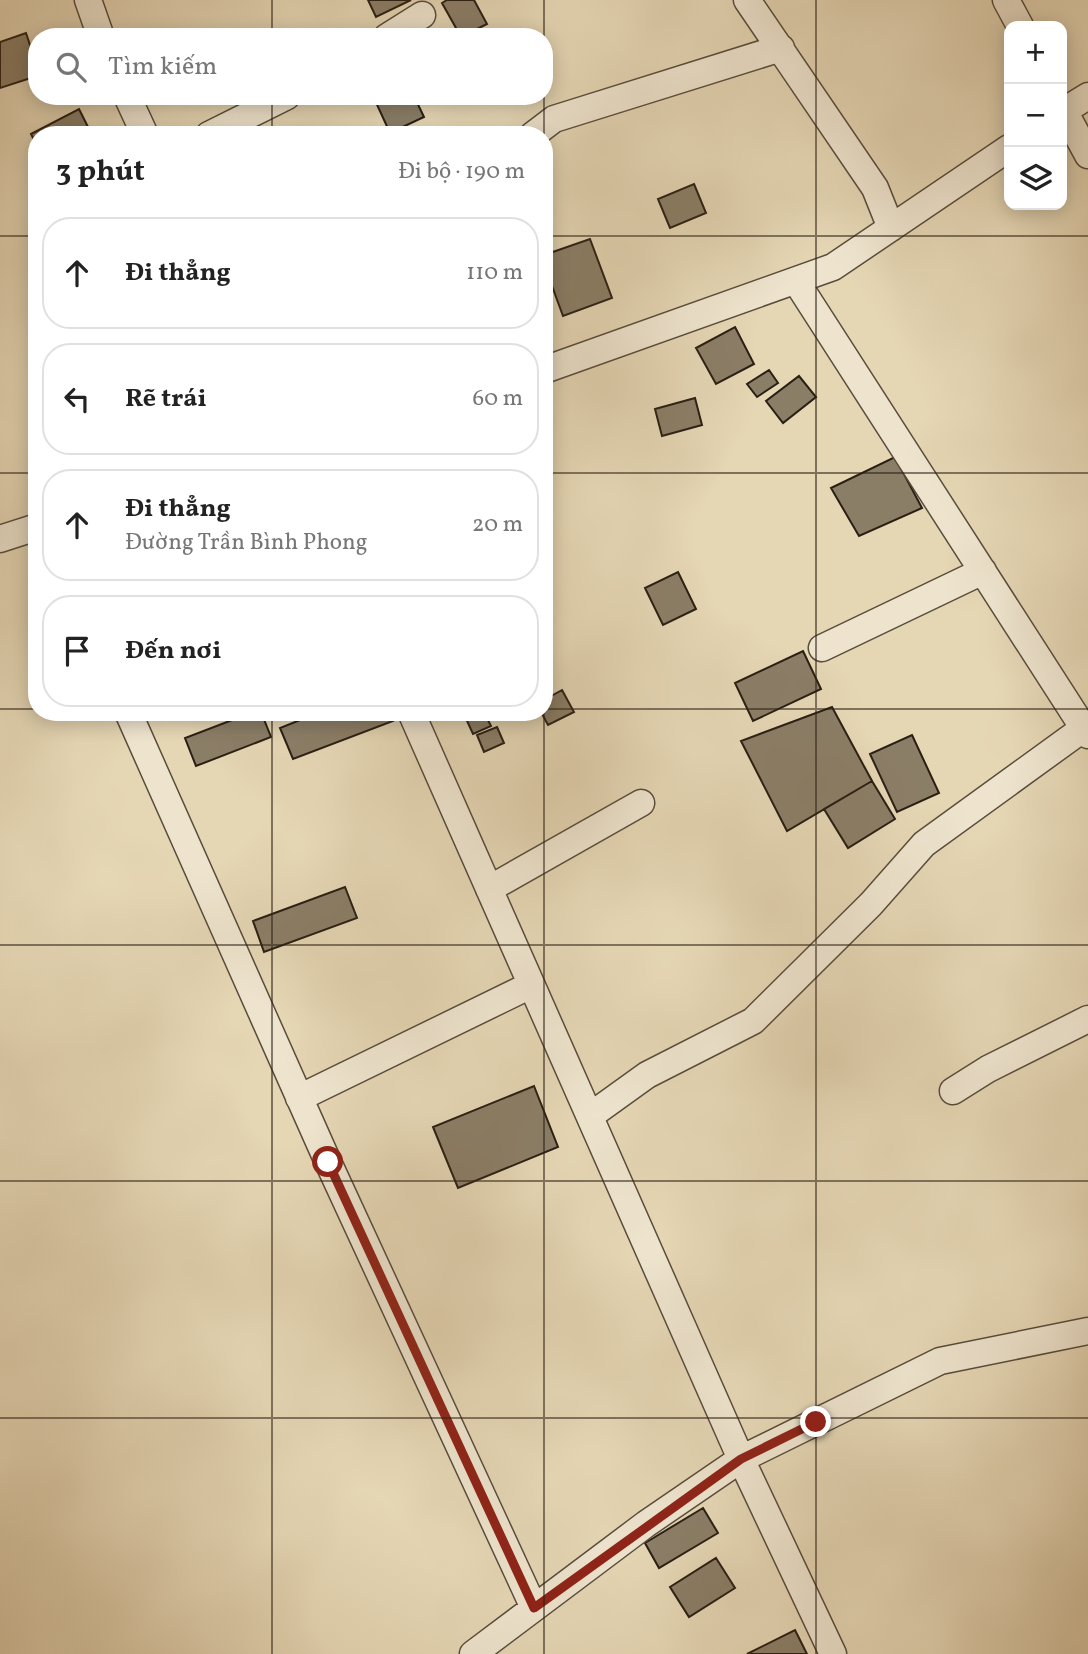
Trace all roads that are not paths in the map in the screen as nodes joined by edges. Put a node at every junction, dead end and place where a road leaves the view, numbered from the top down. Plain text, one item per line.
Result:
1 (88, 0) edge
2 (747, 0) edge
3 (1006, 0) edge
4 (422, 15) dead end
5 (1017, 21) edge
6 (98, 28) edge
7 (401, 28) edge
8 (781, 48) junction
9 (1088, 96) edge
10 (131, 105) edge
11 (269, 105) edge
12 (1067, 107) edge
13 (1067, 119) edge
14 (141, 126) edge
15 (227, 126) edge
16 (546, 126) edge
17 (1004, 151) edge
18 (1088, 155) edge
19 (891, 228) junction
20 (796, 281) junction
21 (553, 367) edge
22 (28, 530) edge
23 (0, 539) edge
24 (983, 572) junction
25 (822, 648) dead end
26 (132, 721) edge
27 (415, 721) edge
28 (1086, 732) edge
29 (641, 803) dead end
30 (489, 889) junction
31 (531, 985) junction
32 (1088, 1019) edge
33 (953, 1091) dead end
34 (299, 1098) junction
35 (590, 1116) junction
36 (1088, 1331) edge
37 (741, 1459) junction
38 (534, 1608) junction
39 (473, 1654) edge
40 (833, 1654) edge

1 - 6 street
2 - 8 street
3 - 5 street
4 - 7 street
8 - 16 street
8 - 19 street
9 - 12 street
10 - 14 street
11 - 15 street
13 - 18 street
17 - 19 street
19 - 20 street
20 - 21 street
20 - 24 street
22 - 23 street
24 - 25 street
24 - 28 street
26 - 34 street
27 - 30 street
28 - 35 street
29 - 30 street
30 - 31 street
31 - 34 street
31 - 35 street
32 - 33 street
34 - 38 street
35 - 37 street
36 - 37 street
37 - 38 street
37 - 40 street
38 - 39 street

